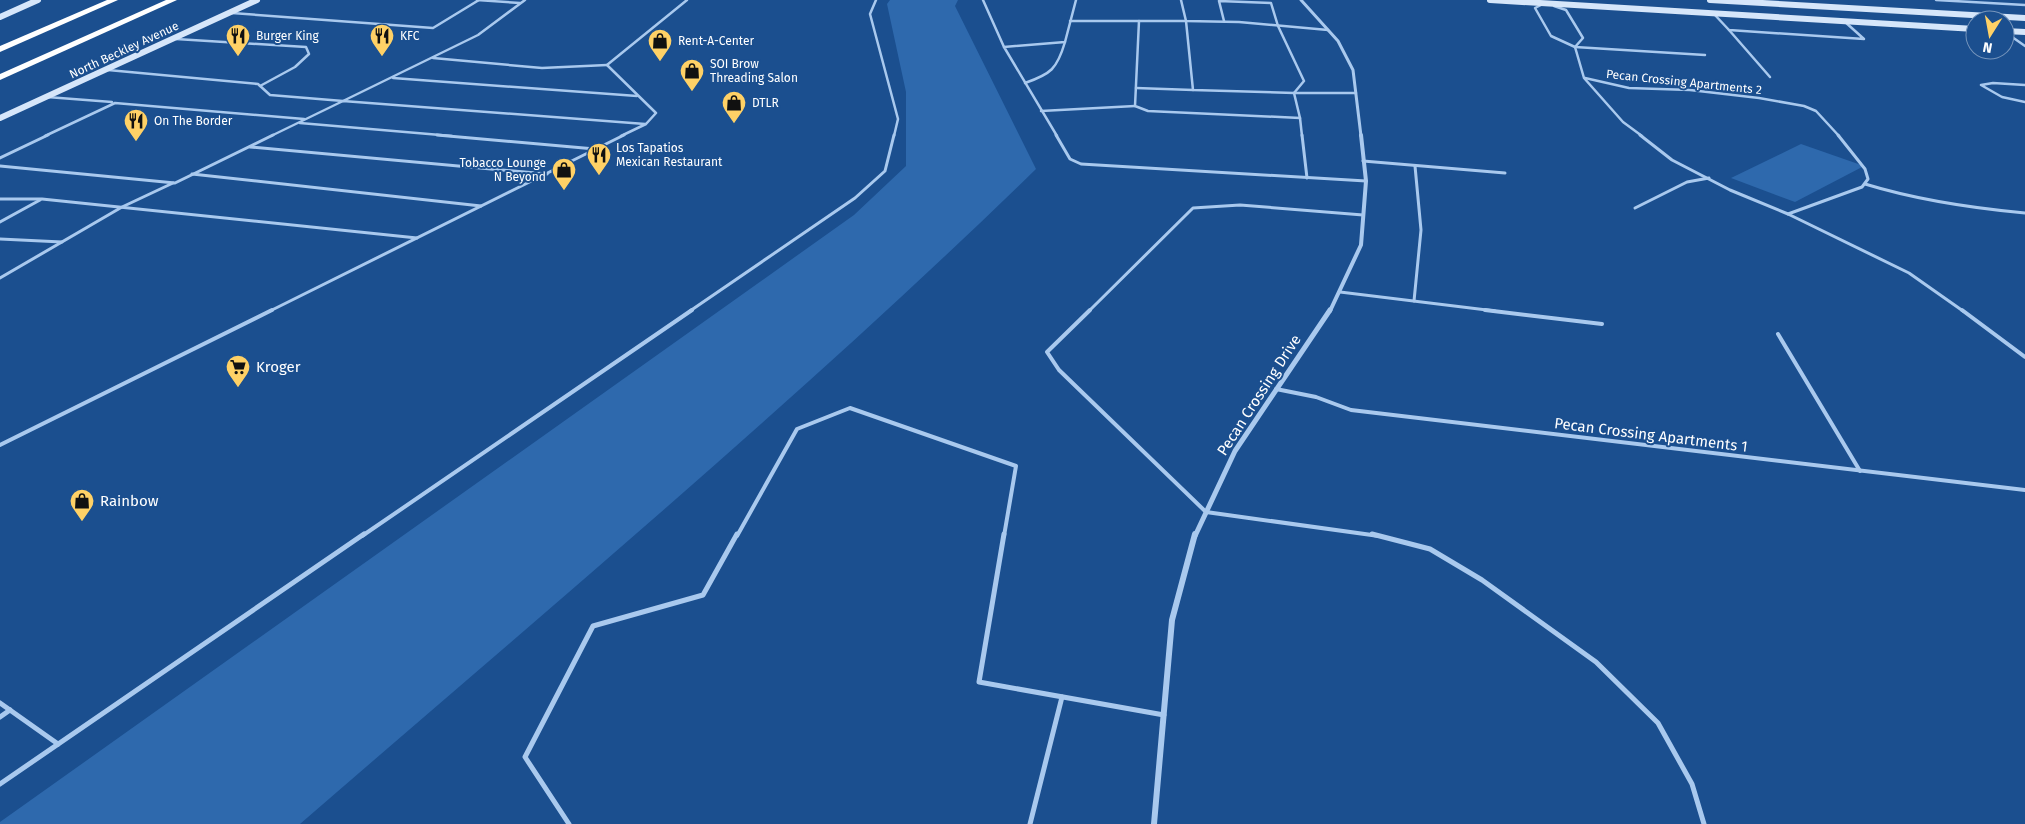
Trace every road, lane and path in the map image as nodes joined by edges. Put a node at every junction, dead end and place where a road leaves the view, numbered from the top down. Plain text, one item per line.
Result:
1 (38, 0) edge
2 (106, 0) edge
3 (114, 0) edge
4 (173, 0) edge
5 (257, 0) edge
6 (475, 0) edge
7 (479, 0) edge
8 (525, 0) edge
9 (687, 0) edge
10 (876, 0) edge
11 (983, 0) edge
12 (1076, 0) edge
13 (1181, 0) edge
14 (1301, 0) edge
15 (1490, 0) edge
16 (1710, 0) edge
17 (1936, 0) edge
18 (1543, 2) edge
19 (1763, 2) edge
20 (521, 3) junction
21 (2025, 5) edge
22 (229, 13) junction
23 (1714, 14) junction
24 (0, 17) edge
25 (1779, 17) junction
26 (2025, 18) edge
27 (1070, 20) junction
28 (1186, 21) junction
29 (1224, 21) junction
30 (1844, 21) junction
31 (1139, 22) junction
32 (1278, 26) junction
33 (1965, 28) edge
34 (1328, 30) junction
35 (1729, 30) junction
36 (176, 38) junction
37 (0, 39) edge
38 (1065, 42) junction
39 (1004, 47) junction
40 (1575, 47) junction
41 (0, 49) edge
42 (1704, 56) dead end
43 (432, 58) junction
44 (607, 65) junction
45 (108, 70) junction
46 (0, 77) edge
47 (1770, 77) dead end
48 (390, 78) junction
49 (1584, 78) junction
50 (1025, 83) junction
51 (2025, 85) edge
52 (260, 86) junction
53 (1136, 88) junction
54 (1194, 90) junction
55 (1294, 93) junction
56 (1356, 93) junction
57 (638, 96) junction
58 (47, 97) junction
59 (343, 101) junction
60 (2025, 102) edge
61 (114, 103) junction
62 (1135, 106) junction
63 (1041, 111) junction
64 (0, 118) edge
65 (1300, 118) junction
66 (306, 119) junction
67 (298, 123) junction
68 (646, 124) junction
69 (248, 147) junction
70 (597, 149) junction
71 (0, 158) edge
72 (1364, 161) junction
73 (0, 166) edge
74 (1415, 166) junction
75 (1505, 173) dead end
76 (192, 174) junction
77 (546, 174) junction
78 (1307, 178) junction
79 (1709, 178) junction
80 (1366, 181) junction
81 (175, 182) junction
82 (1864, 184) junction
83 (0, 199) edge
84 (42, 199) junction
85 (482, 206) junction
86 (122, 207) junction
87 (1635, 208) dead end
88 (2025, 213) edge
89 (1788, 214) junction
90 (1363, 215) junction
91 (0, 222) edge
92 (417, 238) junction
93 (0, 239) edge
94 (62, 242) junction
95 (0, 278) edge
96 (1340, 292) junction
97 (1414, 301) junction
98 (1602, 324) dead end
99 (1778, 334) dead end
100 (2025, 358) edge
101 (1276, 390) junction
102 (0, 445) edge
103 (1860, 471) junction
104 (2025, 490) edge
105 (1206, 512) junction
106 (1062, 697) junction
107 (0, 703) edge
108 (10, 710) junction
109 (1164, 714) junction
110 (0, 717) edge
111 (58, 744) junction
112 (0, 784) edge
113 (569, 824) edge
114 (1030, 824) edge
115 (1154, 824) edge
116 (1704, 824) edge

1 - 24 main road
2 - 37 highway
3 - 41 highway
4 - 46 highway
5 - 22 main road, North Beckley Avenue
6 - 7 lane
7 - 20 lane
7 - 22 lane
8 - 20 lane
9 - 44 lane
10 - 111 lane
11 - 39 lane
12 - 27 lane
13 - 28 lane
14 - 34 street, Pecan Crossing Drive
15 - 18 main road
16 - 19 main road
17 - 21 lane
18 - 23 main road
18 - 40 lane
18 - 40 lane
19 - 25 main road
19 - 26 main road
20 - 43 lane
22 - 36 main road, North Beckley Avenue
23 - 25 main road
23 - 35 lane
25 - 30 main road
27 - 31 lane
27 - 38 lane
28 - 29 lane
28 - 31 lane
28 - 54 lane
29 - 32 lane
29 - 32 lane
30 - 33 main road
30 - 35 lane
31 - 53 lane
32 - 34 lane
32 - 55 lane
34 - 56 street, Pecan Crossing Drive
35 - 47 lane
36 - 45 main road, North Beckley Avenue
36 - 52 lane
38 - 39 lane
38 - 50 lane
39 - 50 lane
40 - 42 lane
40 - 49 lane
43 - 44 lane
43 - 48 lane
44 - 57 lane
45 - 52 lane
45 - 58 main road, North Beckley Avenue
48 - 57 lane
48 - 59 lane
49 - 79 lane
49 - 82 lane, Pecan Crossing Apartments 2
50 - 63 lane
51 - 60 lane
52 - 59 lane
53 - 54 lane
53 - 62 lane
54 - 55 lane
55 - 56 lane
55 - 65 lane
56 - 72 street, Pecan Crossing Drive
57 - 68 lane
58 - 61 lane
58 - 64 main road, North Beckley Avenue
59 - 66 lane
59 - 68 lane
61 - 66 lane
61 - 71 lane
62 - 63 lane
62 - 65 lane
63 - 78 lane
65 - 78 lane
66 - 67 lane
67 - 69 lane
67 - 70 lane
68 - 70 lane
69 - 76 lane
69 - 77 lane
70 - 77 lane
72 - 74 lane
72 - 80 street, Pecan Crossing Drive
73 - 81 lane
74 - 75 lane
74 - 97 lane
76 - 81 lane
76 - 85 lane
77 - 85 lane
78 - 80 lane
79 - 87 lane
79 - 89 lane
80 - 90 street, Pecan Crossing Drive
81 - 86 lane
82 - 88 lane
82 - 89 lane
83 - 84 lane
84 - 86 lane
84 - 91 lane
85 - 92 lane
86 - 92 lane
86 - 94 lane
89 - 100 lane
90 - 96 street, Pecan Crossing Drive
90 - 105 lane
92 - 102 lane
93 - 94 lane
94 - 95 lane
96 - 97 lane
96 - 101 street, Pecan Crossing Drive
97 - 98 lane
99 - 103 lane
101 - 103 lane, Pecan Crossing Apartments 1
101 - 105 street, Pecan Crossing Drive
103 - 104 lane, Pecan Crossing Apartments 1
105 - 109 street, Pecan Crossing Drive
105 - 116 lane
106 - 109 lane
106 - 113 lane
106 - 114 lane
107 - 108 lane
108 - 110 lane
108 - 111 lane
109 - 115 street, Pecan Crossing Drive
111 - 112 lane

